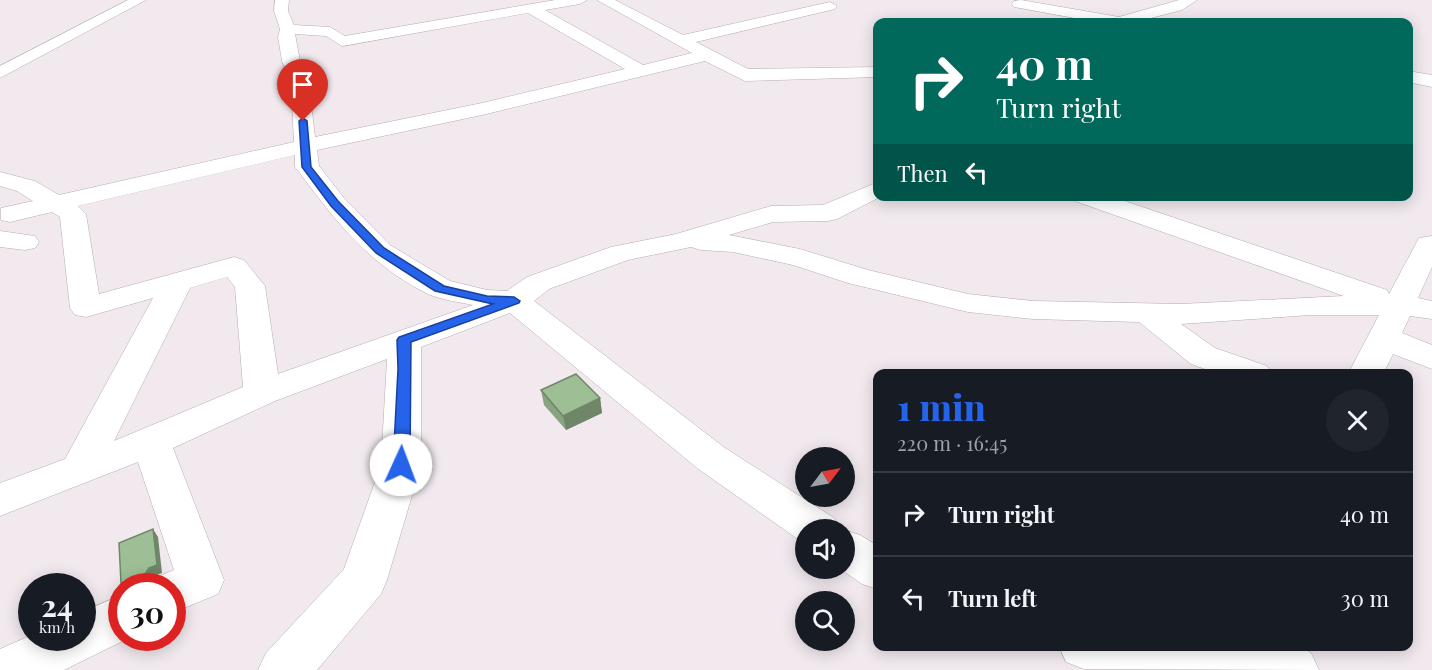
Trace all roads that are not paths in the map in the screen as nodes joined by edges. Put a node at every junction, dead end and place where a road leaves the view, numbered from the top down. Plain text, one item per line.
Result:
1 (139, 0) edge
2 (282, 0) edge
3 (580, 0) edge
4 (604, 0) edge
5 (1190, 0) edge
6 (1019, 4) dead end
7 (830, 6) dead end
8 (531, 9) junction
9 (1097, 18) edge
10 (1134, 18) edge
11 (288, 29) junction
12 (679, 41) junction
13 (707, 55) junction
14 (642, 70) junction
15 (873, 72) edge
16 (0, 73) edge
17 (1413, 77) edge
18 (1432, 81) edge
19 (304, 146) junction
20 (0, 179) edge
21 (873, 191) edge
22 (1098, 201) edge
23 (10, 214) dead end
24 (681, 241) junction
25 (1429, 244) dead end
26 (177, 283) junction
27 (514, 301) junction
28 (1398, 305) junction
29 (1432, 310) edge
30 (1147, 313) junction
31 (1384, 338) junction
32 (404, 340) junction
33 (1432, 358) edge
34 (1241, 369) edge
35 (1368, 369) edge
36 (262, 393) junction
37 (151, 442) junction
38 (79, 470) junction
39 (0, 500) edge
40 (802, 519) edge
41 (855, 555) edge
42 (873, 567) edge
43 (186, 587) edge
44 (51, 651) edge
45 (1161, 651) edge
46 (1283, 659) edge
47 (10, 670) edge
48 (284, 670) edge

1 - 16 street
2 - 11 street
3 - 8 street
4 - 12 street
5 - 10 street
6 - 9 street
7 - 12 street
8 - 11 street
8 - 14 street
11 - 19 street
12 - 13 street
13 - 14 street
13 - 15 street
14 - 19 street
17 - 18 street
19 - 23 street
19 - 27 street
20 - 26 street
21 - 24 street
22 - 28 street
24 - 27 street
24 - 30 street
25 - 28 street
26 - 36 street
26 - 38 street
27 - 32 street
27 - 40 street
28 - 29 street
28 - 30 street
28 - 31 street
30 - 34 street
31 - 33 street
31 - 35 street
32 - 36 street
32 - 48 street
36 - 37 street
37 - 38 street
37 - 43 street
38 - 39 street
41 - 42 street
44 - 47 street
45 - 46 street

